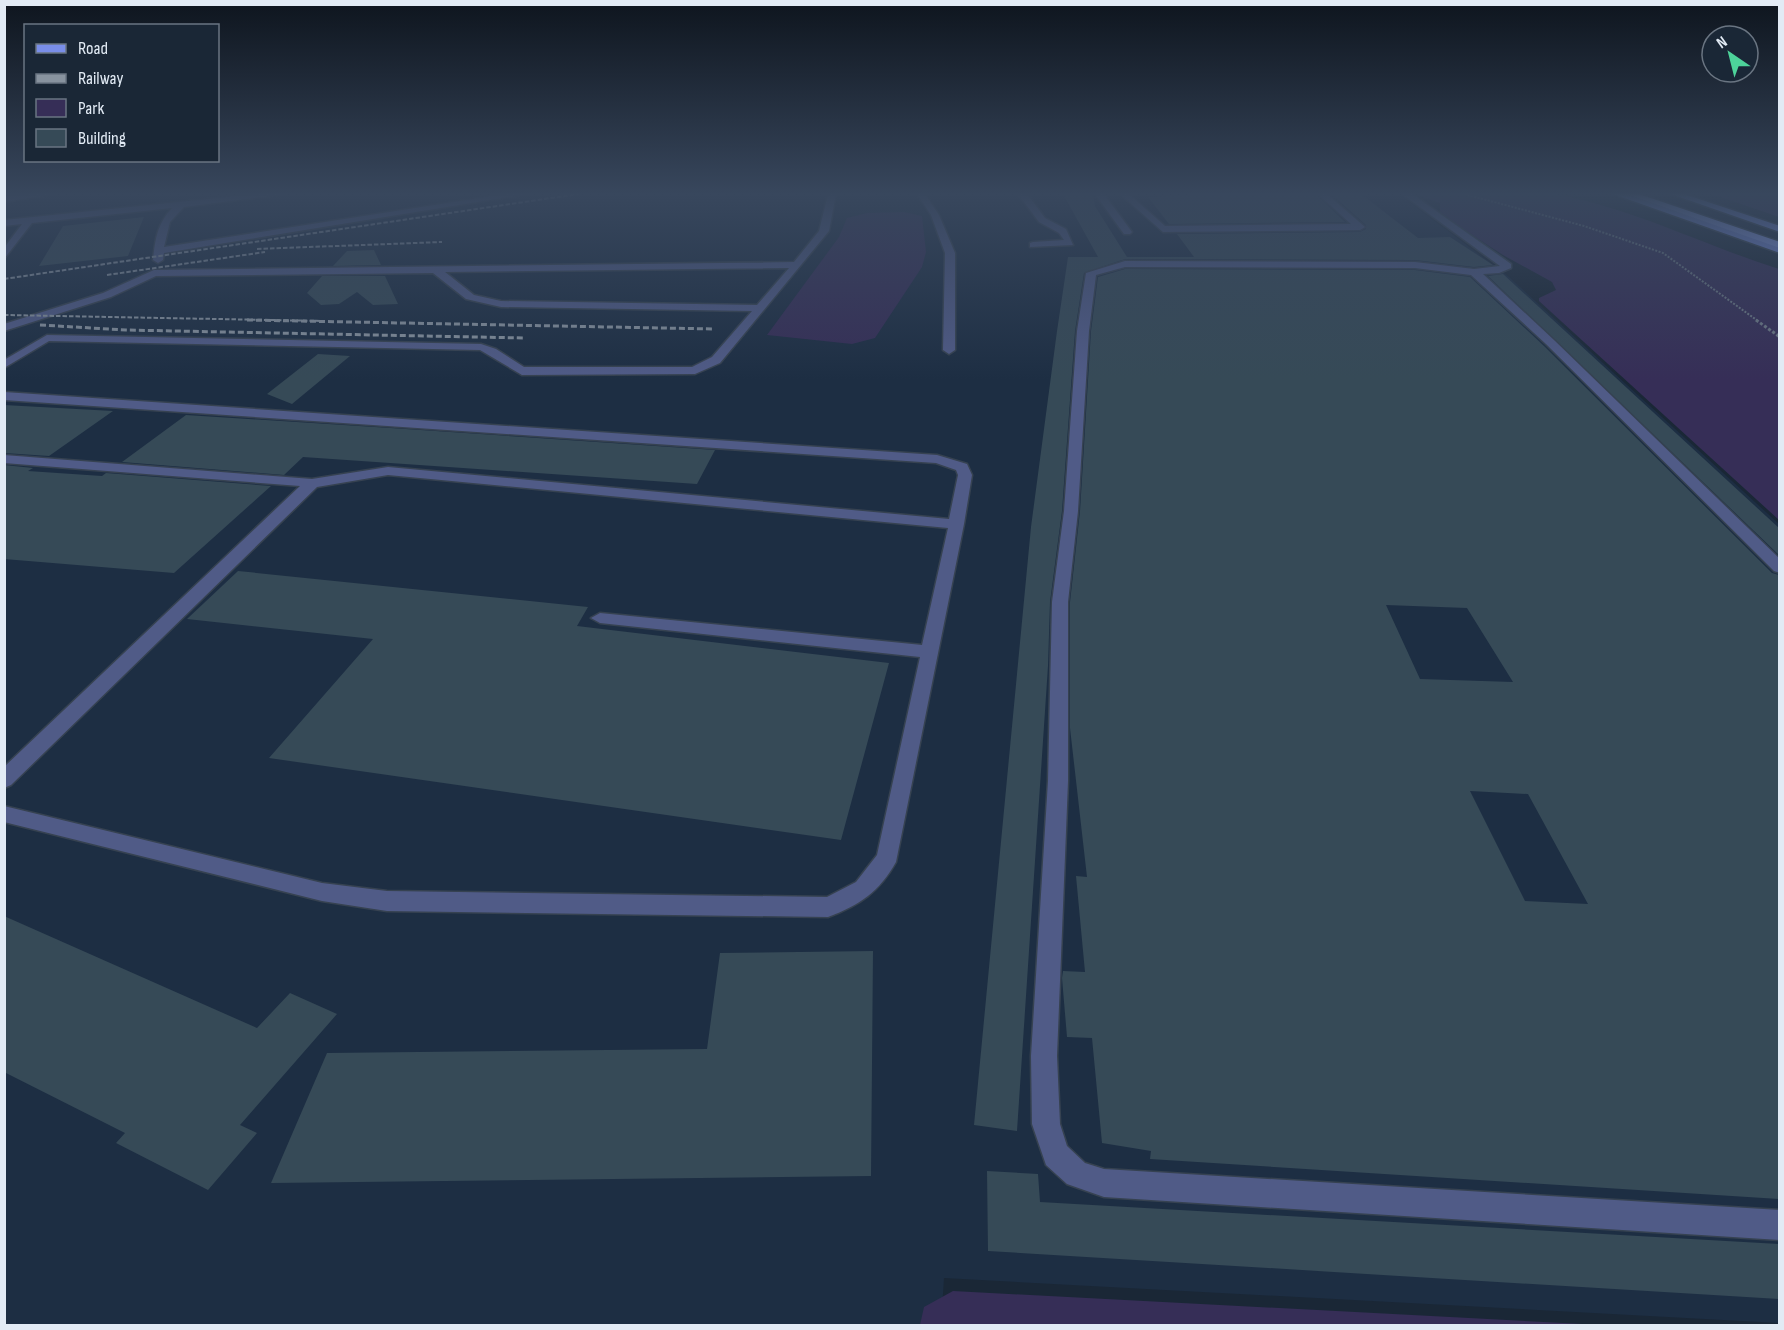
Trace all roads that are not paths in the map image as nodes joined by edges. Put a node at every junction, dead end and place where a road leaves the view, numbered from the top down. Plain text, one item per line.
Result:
1 (158, 256) edge
2 (804, 256) edge
3 (950, 256) edge
4 (1493, 256) edge
5 (797, 265) junction
6 (436, 270) junction
7 (1474, 272) junction
8 (154, 273) junction
9 (762, 308) junction
10 (4, 328) edge
11 (949, 350) dead end
12 (4, 365) edge
13 (4, 396) edge
14 (4, 459) edge
15 (312, 483) junction
16 (956, 524) junction
17 (1779, 568) edge
18 (600, 618) dead end
19 (932, 652) junction
20 (4, 780) edge
21 (4, 814) edge
22 (1779, 1225) edge

1 - 8 street
2 - 5 street
3 - 11 street
4 - 7 street
5 - 6 street
5 - 9 street
6 - 8 street
6 - 9 street
7 - 17 street
7 - 22 street
8 - 10 street
9 - 12 street
13 - 16 street
14 - 15 street
15 - 16 street
15 - 20 street
16 - 19 street
18 - 19 street
19 - 21 street

